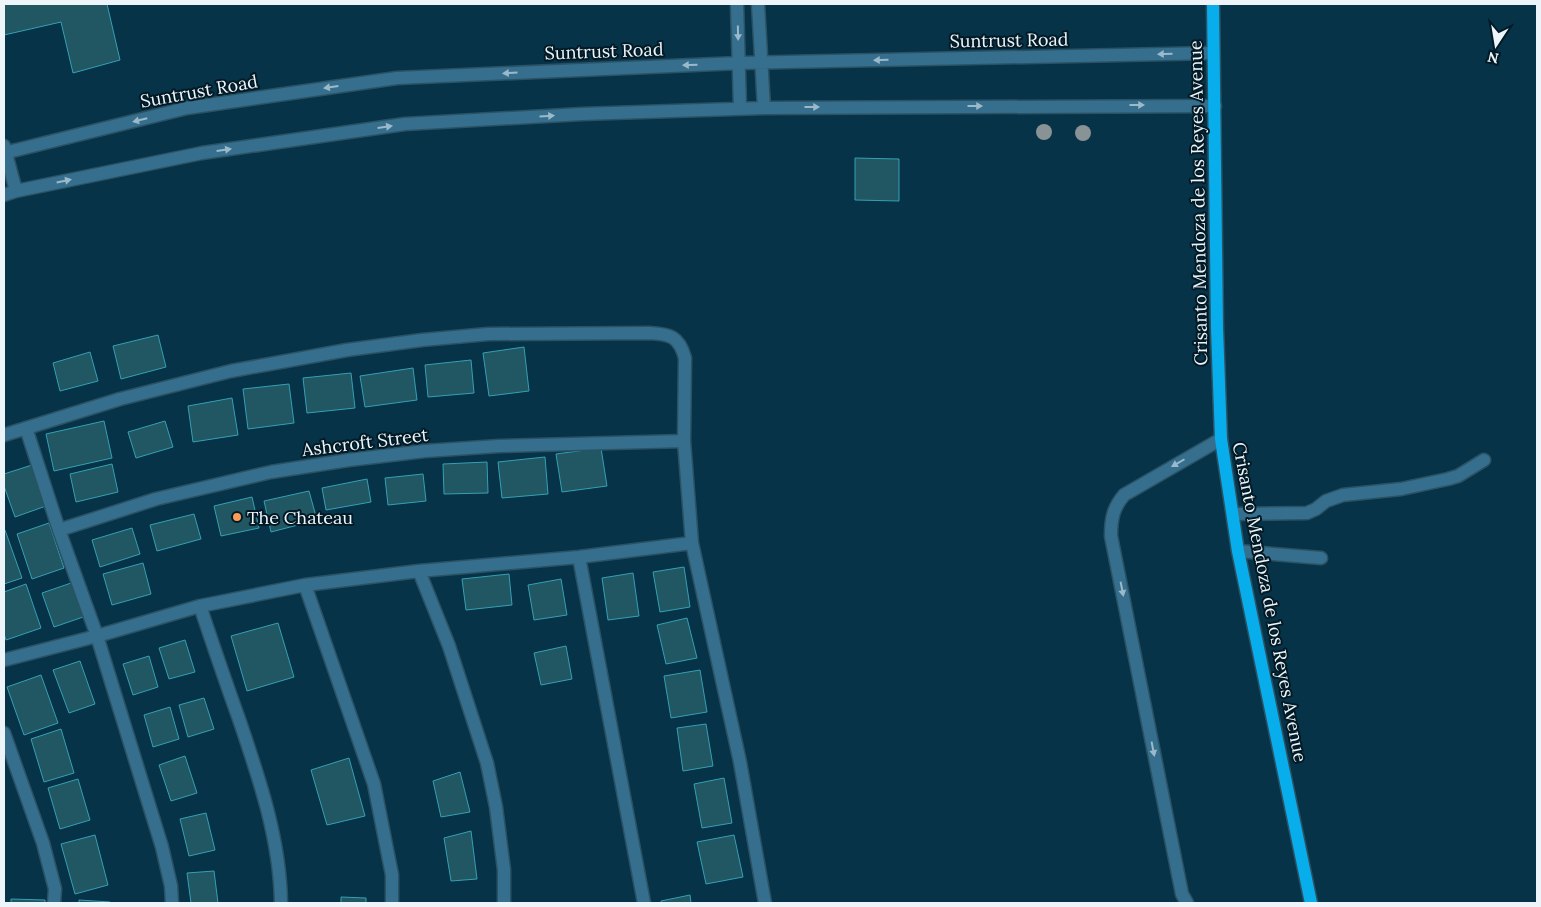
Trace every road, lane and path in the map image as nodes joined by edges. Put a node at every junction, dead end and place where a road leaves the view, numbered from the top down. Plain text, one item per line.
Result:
1 (737, 4) edge
2 (758, 4) edge
3 (1213, 4) edge
4 (1214, 53) junction
5 (739, 63) junction
6 (761, 63) junction
7 (1214, 106) junction
8 (740, 108) junction
9 (764, 108) junction
10 (4, 151) edge
11 (16, 191) junction
12 (4, 195) edge
13 (26, 428) junction
14 (4, 435) edge
15 (1221, 439) junction
16 (684, 441) junction
17 (1484, 460) dead end
18 (1232, 514) junction
19 (59, 530) junction
20 (692, 543) junction
21 (1238, 551) junction
22 (579, 557) junction
23 (1321, 558) dead end
24 (419, 571) junction
25 (305, 585) junction
26 (200, 606) junction
27 (97, 636) junction
28 (4, 660) edge
29 (4, 733) edge
30 (54, 903) edge
31 (172, 903) edge
32 (281, 903) edge
33 (392, 903) edge
34 (504, 903) edge
35 (644, 903) edge
36 (765, 903) edge
37 (1187, 903) edge
38 (1311, 903) edge

1 -> 5 street
2 - 6 street
3 - 4 main road, Crisanto Mendoza de los Reyes Avenue
4 -> 6 street, Suntrust Road
4 - 7 main road, Crisanto Mendoza de los Reyes Avenue
5 - 6 street, Suntrust Road
5 - 8 street
5 -> 10 street, Suntrust Road
6 - 9 street
9 -> 7 street
7 - 15 main road, Crisanto Mendoza de los Reyes Avenue
8 - 9 street
11 -> 8 street
10 - 11 street
11 - 12 street
13 - 14 street
13 - 16 street
13 - 19 street
15 - 18 main road, Crisanto Mendoza de los Reyes Avenue
15 -> 37 street
16 - 19 street, Ashcroft Street
16 - 20 street
17 - 18 street
18 - 21 main road, Crisanto Mendoza de los Reyes Avenue
19 - 27 street
20 - 22 street
20 - 36 street
21 - 23 street
21 - 38 main road, Crisanto Mendoza de los Reyes Avenue
22 - 24 street
22 - 35 street
24 - 25 street
24 - 34 street
25 - 26 street
25 - 33 street
26 - 27 street
26 - 32 street
27 - 28 street
27 - 31 street
29 - 30 street

